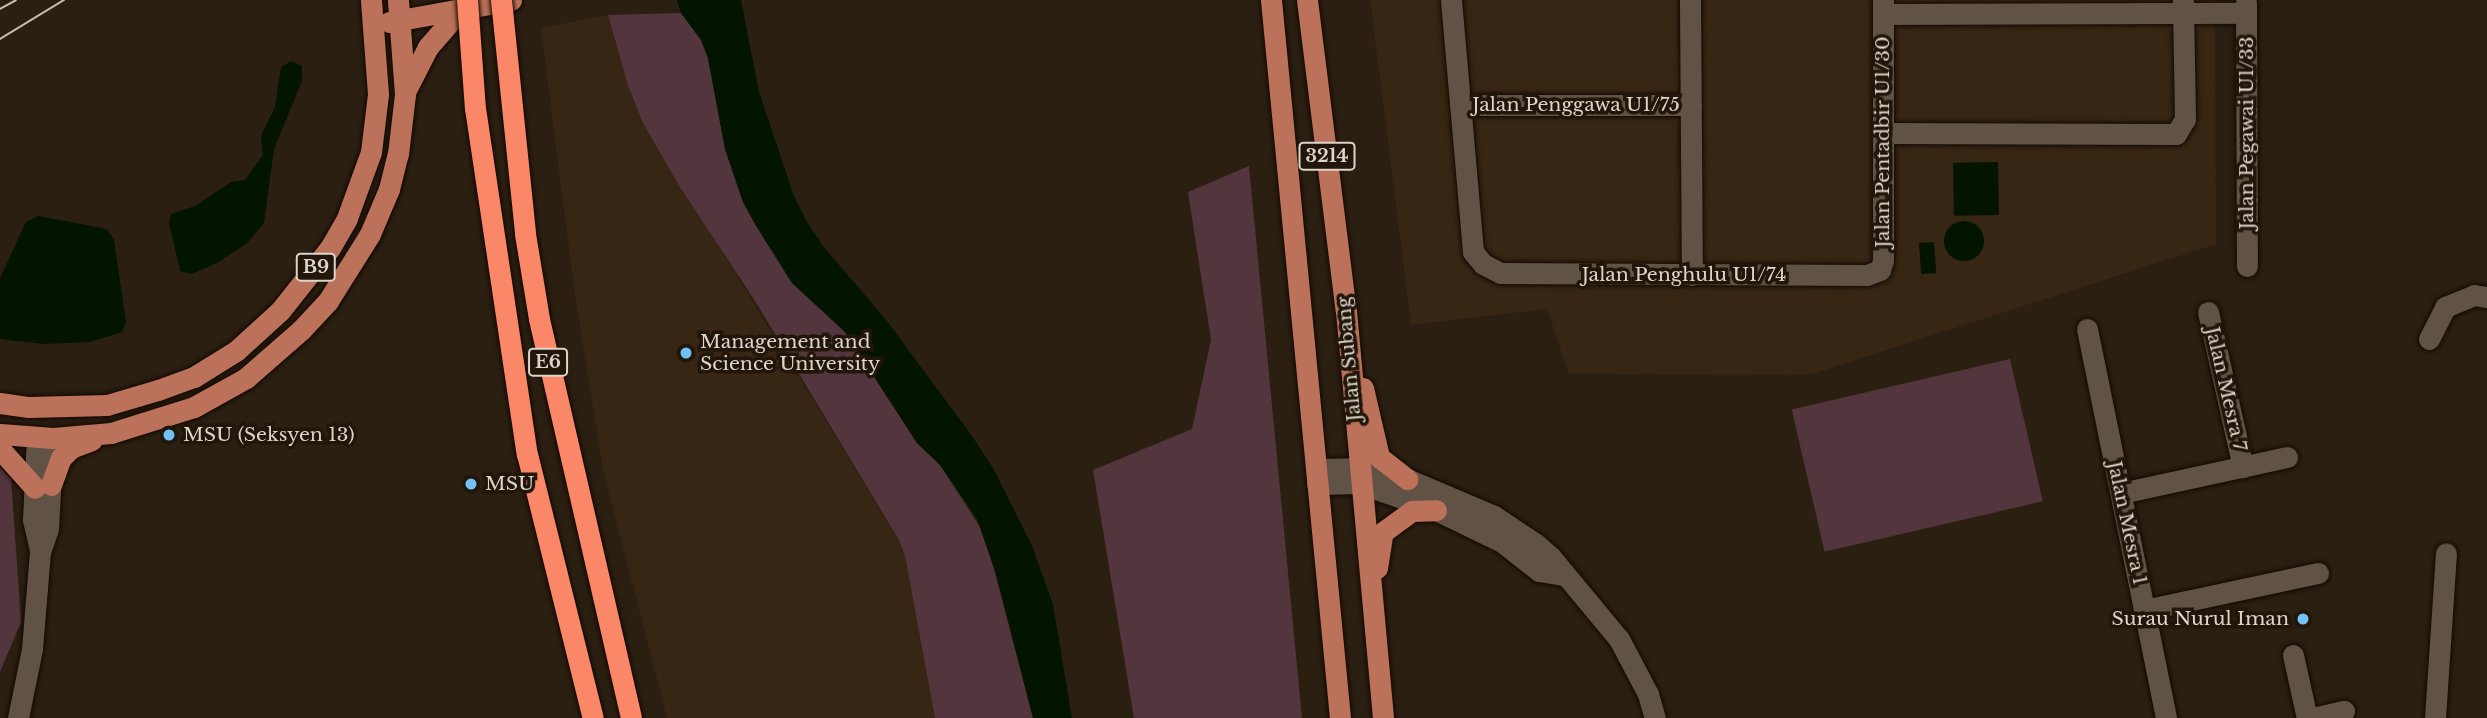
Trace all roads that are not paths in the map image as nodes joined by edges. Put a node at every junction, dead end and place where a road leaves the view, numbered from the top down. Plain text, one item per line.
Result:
1 (501, 0) edge
2 (511, 0) edge
3 (1255, 0) edge
4 (1270, 0) edge
5 (1307, 0) edge
6 (1451, 0) edge
7 (1690, 0) edge
8 (464, 5) edge
9 (376, 7) edge
10 (1883, 7) edge
11 (2183, 7) edge
12 (2246, 7) edge
13 (399, 10) edge
14 (1276, 63) junction
15 (405, 94) junction
16 (1460, 105) junction
17 (1691, 105) junction
18 (1883, 133) junction
19 (2247, 266) dead end
20 (1692, 275) junction
21 (1867, 275) joint
22 (2487, 297) edge
23 (1346, 311) junction
24 (2208, 312) dead end
25 (2087, 328) dead end
26 (2429, 339) dead end
27 (0, 403) edge
28 (107, 404) junction
29 (0, 413) edge
30 (45, 432) junction
31 (111, 433) junction
32 (0, 434) edge
33 (0, 449) edge
34 (2287, 457) dead end
35 (2243, 467) junction
36 (1358, 475) junction
37 (1317, 477) junction
38 (1407, 479) junction
39 (43, 487) junction
40 (2120, 493) junction
41 (1436, 510) junction
42 (2446, 553) dead end
43 (2318, 573) dead end
44 (1563, 575) junction
45 (2144, 610) junction
46 (1373, 633) junction
47 (2293, 656) dead end
48 (2344, 711) dead end
49 (18, 718) edge
50 (593, 718) edge
51 (631, 718) edge
52 (1340, 718) edge
53 (1383, 718) edge
54 (1655, 718) edge
55 (2166, 718) edge
56 (2307, 718) edge
57 (2313, 718) edge
58 (2435, 718) edge

1 - 51 highway, E6, bridge
2 - 8 main road
3 - 14 main road
4 - 14 main road, 3214
5 - 23 main road, Jalan Subang / 3214
6 - 16 street
7 - 17 street
8 - 13 main road
8 - 15 main road
8 - 50 highway, E6, bridge
9 - 13 main road
9 - 28 main road, B9
10 - 11 street
10 - 18 street, Jalan Pentadbir U1/30
11 - 12 street
11 - 18 street
12 - 19 street, Jalan Pegawai U1/33
13 - 15 main road, B9
14 - 37 main road, 3214
15 - 31 main road, B9
16 - 17 street, Jalan Penggawa U1/75
16 - 20 street, Jalan Penghulu U1/74
17 - 20 street
18 - 21 street, Jalan Pentadbir U1/30
20 - 21 street, Jalan Penghulu U1/74
22 - 26 street
23 - 36 main road, Jalan Subang / 3214
23 - 38 main road
24 - 35 street, Jalan Mesra 7
25 - 40 street, Jalan Mesra 1
27 - 28 main road, B9
28 - 30 main road
29 - 30 main road
30 - 31 main road, B9
30 - 32 main road, B9
30 - 39 street
31 - 39 main road
33 - 39 main road
34 - 35 street
35 - 40 street
36 - 37 street
36 - 38 street
36 - 41 street
36 - 46 main road, Jalan Subang / 3214
37 - 52 main road, 3214
38 - 44 street
39 - 49 street
40 - 45 street, Jalan Mesra 1
41 - 44 street
41 - 46 main road
42 - 58 street
43 - 45 street
44 - 54 street
45 - 55 street, Jalan Mesra 1
46 - 53 main road, Jalan Subang / 3214
47 - 56 street
48 - 57 street

